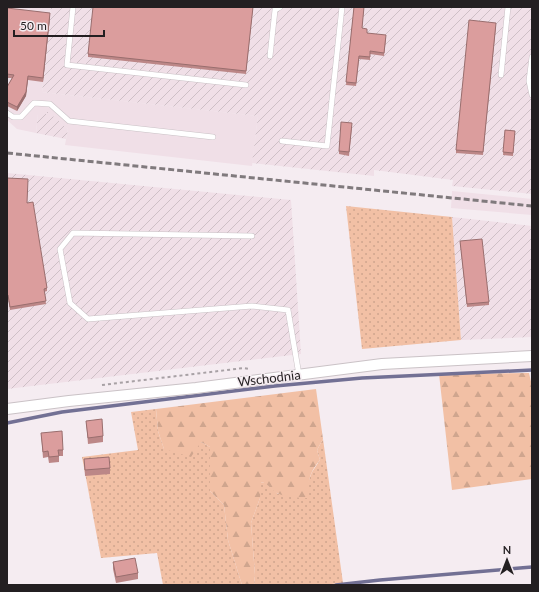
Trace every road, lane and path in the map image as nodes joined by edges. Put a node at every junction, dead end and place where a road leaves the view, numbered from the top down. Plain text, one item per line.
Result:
1 (73, 7) edge
2 (280, 7) edge
3 (342, 7) edge
4 (508, 7) edge
5 (270, 56) dead end
6 (532, 57) edge
7 (501, 75) dead end
8 (246, 85) dead end
9 (532, 96) edge
10 (7, 113) edge
11 (213, 137) dead end
12 (282, 141) dead end
13 (252, 236) dead end
14 (532, 356) edge
15 (299, 375) junction
16 (7, 409) edge

1 - 8 lane
2 - 5 lane
3 - 12 lane
4 - 7 lane
6 - 9 lane
10 - 11 lane
13 - 15 lane
14 - 15 street, Wschodnia
15 - 16 street, Wschodnia

